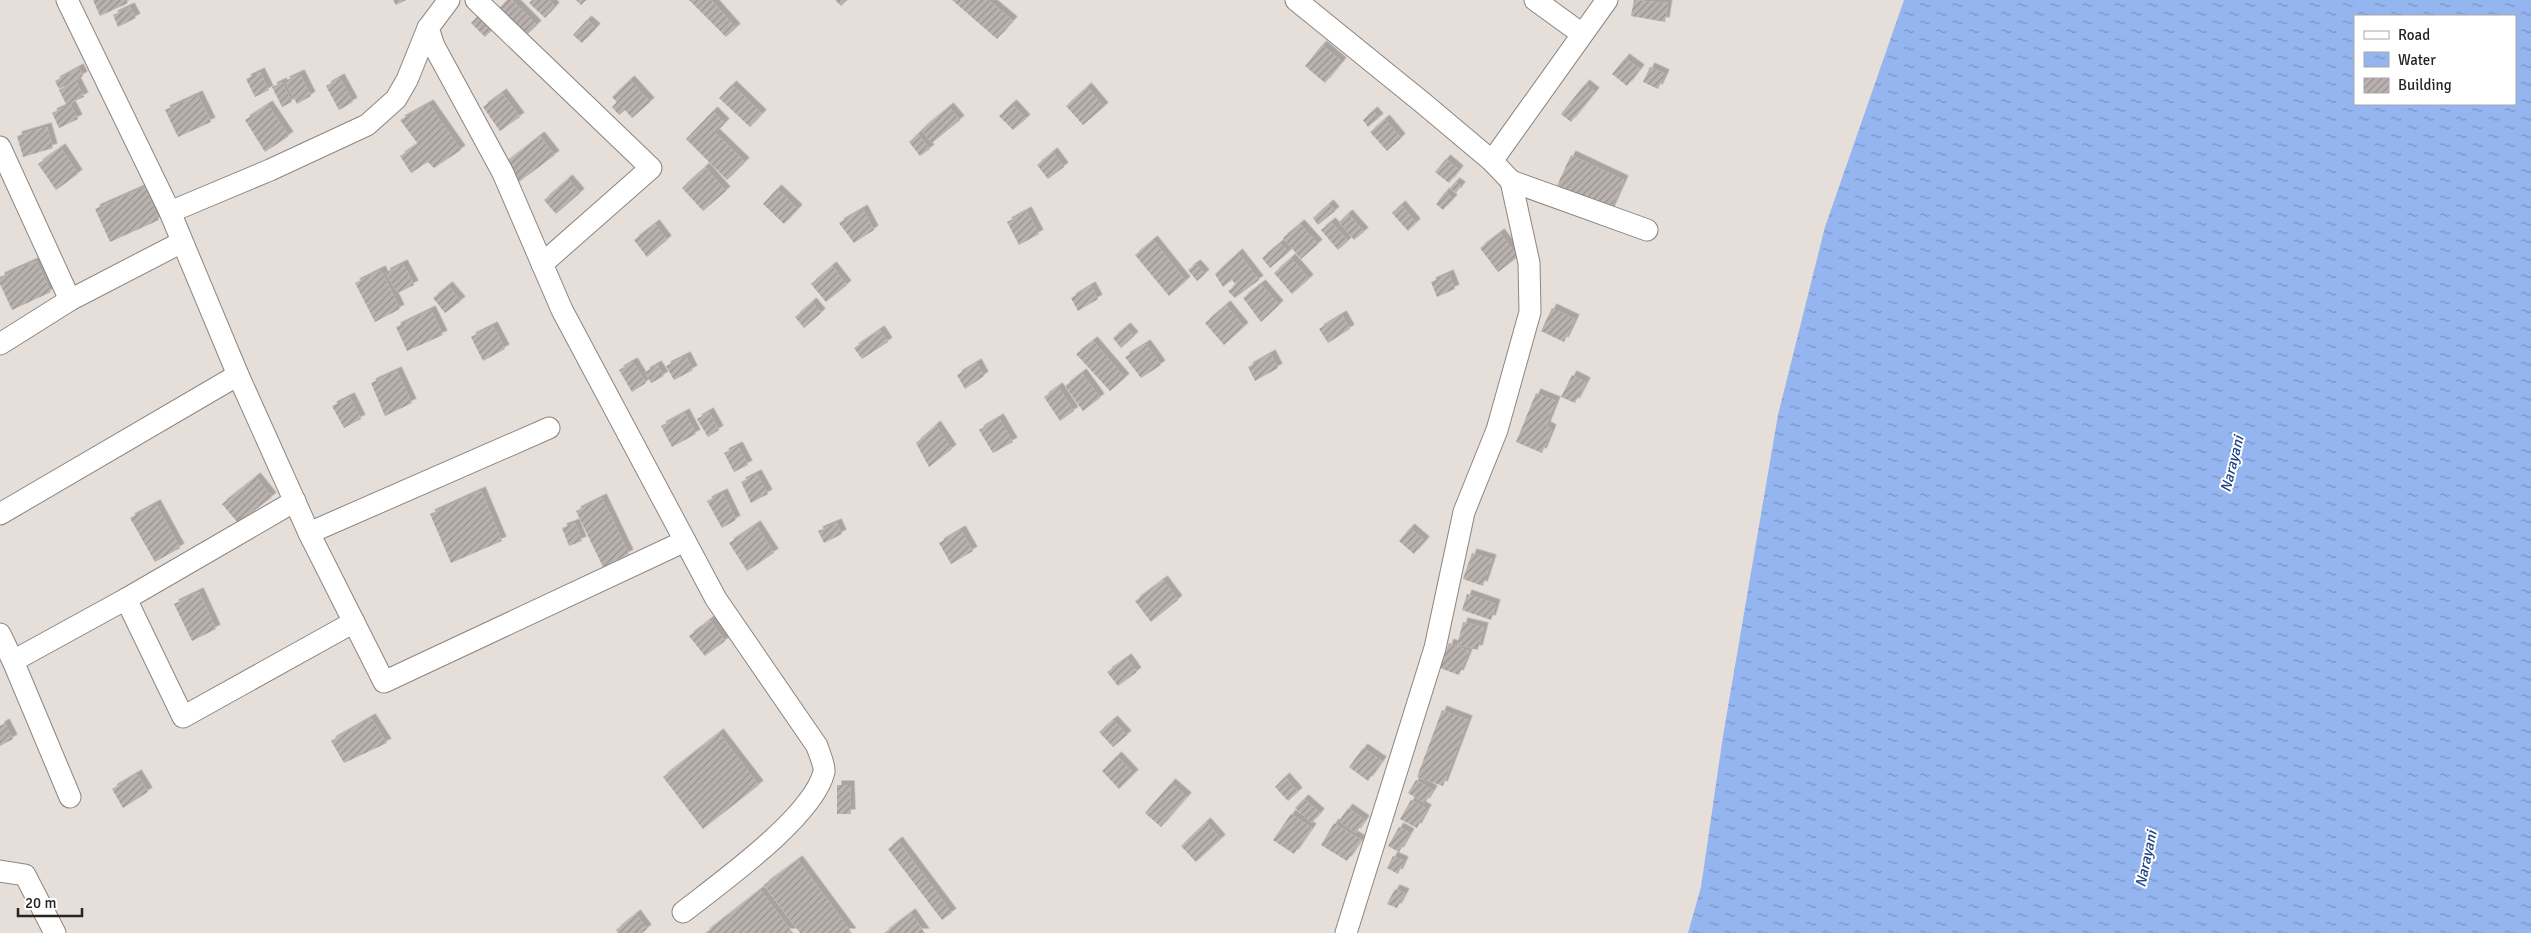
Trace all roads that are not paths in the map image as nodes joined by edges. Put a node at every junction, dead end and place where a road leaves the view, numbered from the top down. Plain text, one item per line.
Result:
1 (67, 0) edge
2 (449, 0) edge
3 (476, 0) edge
4 (1296, 0) edge
5 (1536, 0) edge
6 (1607, 0) edge
7 (428, 28) junction
8 (1582, 34) junction
9 (0, 147) edge
10 (1492, 161) junction
11 (1511, 181) junction
12 (170, 212) junction
13 (1646, 230) dead end
14 (182, 242) junction
15 (542, 264) junction
16 (70, 300) junction
17 (0, 344) edge
18 (238, 375) junction
19 (549, 428) dead end
20 (295, 501) junction
21 (0, 514) edge
22 (309, 532) junction
23 (685, 541) junction
24 (126, 599) junction
25 (354, 622) junction
26 (0, 634) edge
27 (13, 661) junction
28 (70, 797) dead end
29 (0, 871) edge
30 (683, 912) dead end
31 (55, 933) edge
32 (1346, 933) edge

1 - 12 street
2 - 7 street
3 - 15 street
4 - 10 street
5 - 8 street
6 - 8 street
7 - 12 street
7 - 15 street
8 - 10 street
9 - 16 street
10 - 11 street
11 - 13 street
11 - 32 street
12 - 14 street
14 - 16 street
14 - 18 street
15 - 23 street
16 - 17 street
18 - 20 street
18 - 21 street
19 - 22 street
20 - 22 street
20 - 24 street
22 - 25 street
23 - 25 street
23 - 30 street
24 - 25 street
24 - 27 street
26 - 27 street
27 - 28 street
29 - 31 street

